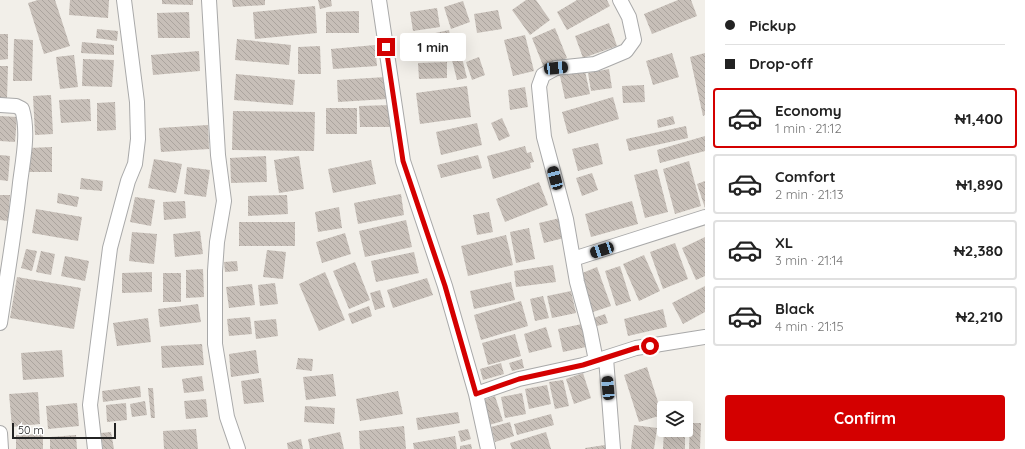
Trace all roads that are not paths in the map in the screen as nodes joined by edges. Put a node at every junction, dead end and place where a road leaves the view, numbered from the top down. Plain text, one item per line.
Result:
1 (124, 0) edge
2 (209, 0) edge
3 (379, 0) edge
4 (620, 0) edge
5 (0, 105) edge
6 (705, 217) edge
7 (573, 259) junction
8 (0, 323) edge
9 (705, 337) edge
10 (601, 359) junction
11 (476, 394) junction
12 (0, 433) edge
13 (1, 449) edge
14 (95, 449) edge
15 (238, 449) edge
16 (488, 449) edge
17 (613, 449) edge

1 - 14 street
2 - 15 street
3 - 11 street
4 - 7 street
5 - 8 street
6 - 7 street
7 - 10 street
9 - 10 street
10 - 11 street
10 - 17 street
11 - 16 street
12 - 13 street

